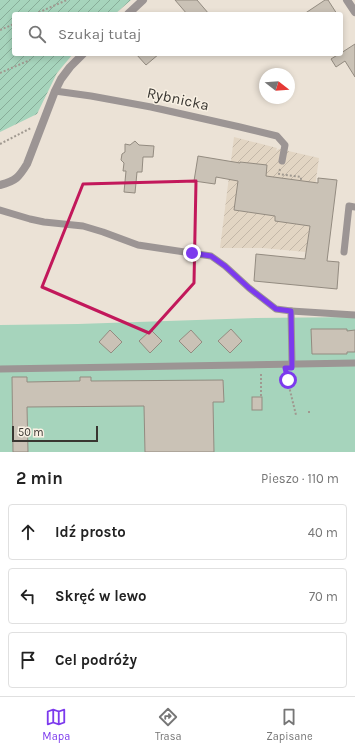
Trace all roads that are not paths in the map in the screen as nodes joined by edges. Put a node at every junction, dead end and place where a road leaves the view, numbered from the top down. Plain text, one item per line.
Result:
1 (143, 0) edge
2 (347, 0) edge
3 (130, 12) edge
4 (355, 12) edge
5 (81, 56) edge
6 (55, 91) junction
7 (282, 161) road end
8 (0, 185) edge
9 (355, 207) edge
10 (0, 210) edge
11 (344, 252) dead end
12 (291, 311) junction
13 (355, 315) edge
14 (355, 363) edge
15 (292, 364) junction
16 (0, 369) edge

1 - 3 street
2 - 4 street
5 - 6 street
6 - 7 lane, Rybnicka
6 - 8 street
9 - 11 lane
10 - 12 lane
12 - 13 lane
12 - 15 lane
14 - 15 lane
15 - 16 lane

